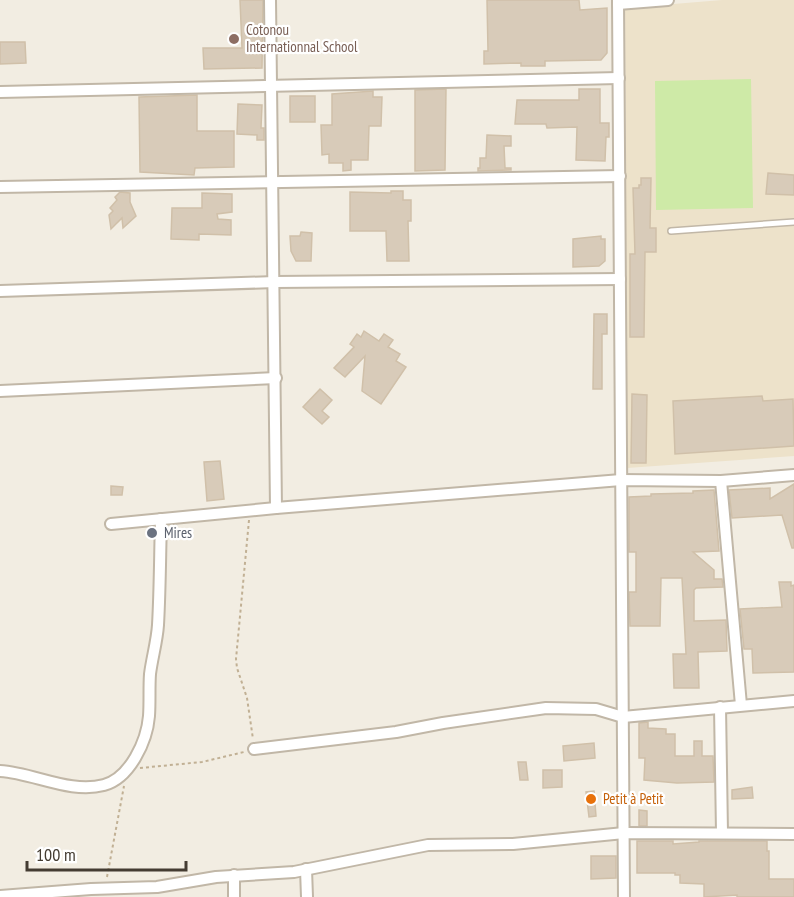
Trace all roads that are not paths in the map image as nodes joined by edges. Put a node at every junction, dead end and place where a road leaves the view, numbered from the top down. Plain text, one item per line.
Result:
1 (270, 0) edge
2 (668, 0) edge
3 (618, 2) edge
4 (619, 78) junction
5 (271, 86) junction
6 (0, 92) edge
7 (620, 176) junction
8 (272, 182) junction
9 (0, 187) edge
10 (794, 222) edge
11 (671, 231) dead end
12 (620, 279) junction
13 (275, 282) junction
14 (0, 291) edge
15 (276, 378) junction
16 (0, 391) edge
17 (794, 475) edge
18 (621, 480) junction
19 (721, 481) junction
20 (276, 508) junction
21 (161, 519) junction
22 (111, 524) dead end
23 (794, 701) edge
24 (741, 705) junction
25 (720, 707) junction
26 (623, 717) junction
27 (254, 749) road end
28 (0, 771) edge
29 (624, 833) junction
30 (722, 833) junction
31 (794, 834) edge
32 (306, 869) junction
33 (234, 876) junction
34 (0, 896) edge
35 (234, 897) edge
36 (307, 897) edge
37 (624, 897) edge

1 - 5 street
2 - 3 street
3 - 4 street
4 - 5 street
4 - 7 street
5 - 6 street
5 - 8 street
7 - 8 street
7 - 12 street
8 - 9 street
8 - 13 street
10 - 11 lane
12 - 13 street
12 - 18 street
13 - 14 street
13 - 15 street
15 - 16 street
15 - 20 street
17 - 19 street
18 - 19 street
18 - 20 street
18 - 26 street
19 - 24 street
20 - 21 street
21 - 22 street
21 - 28 street
23 - 24 street
24 - 25 street
25 - 26 street
25 - 30 street
26 - 27 street
26 - 29 street
29 - 30 street
29 - 32 street
29 - 37 street
30 - 31 street
32 - 33 street
32 - 36 street
33 - 34 street
33 - 35 street

